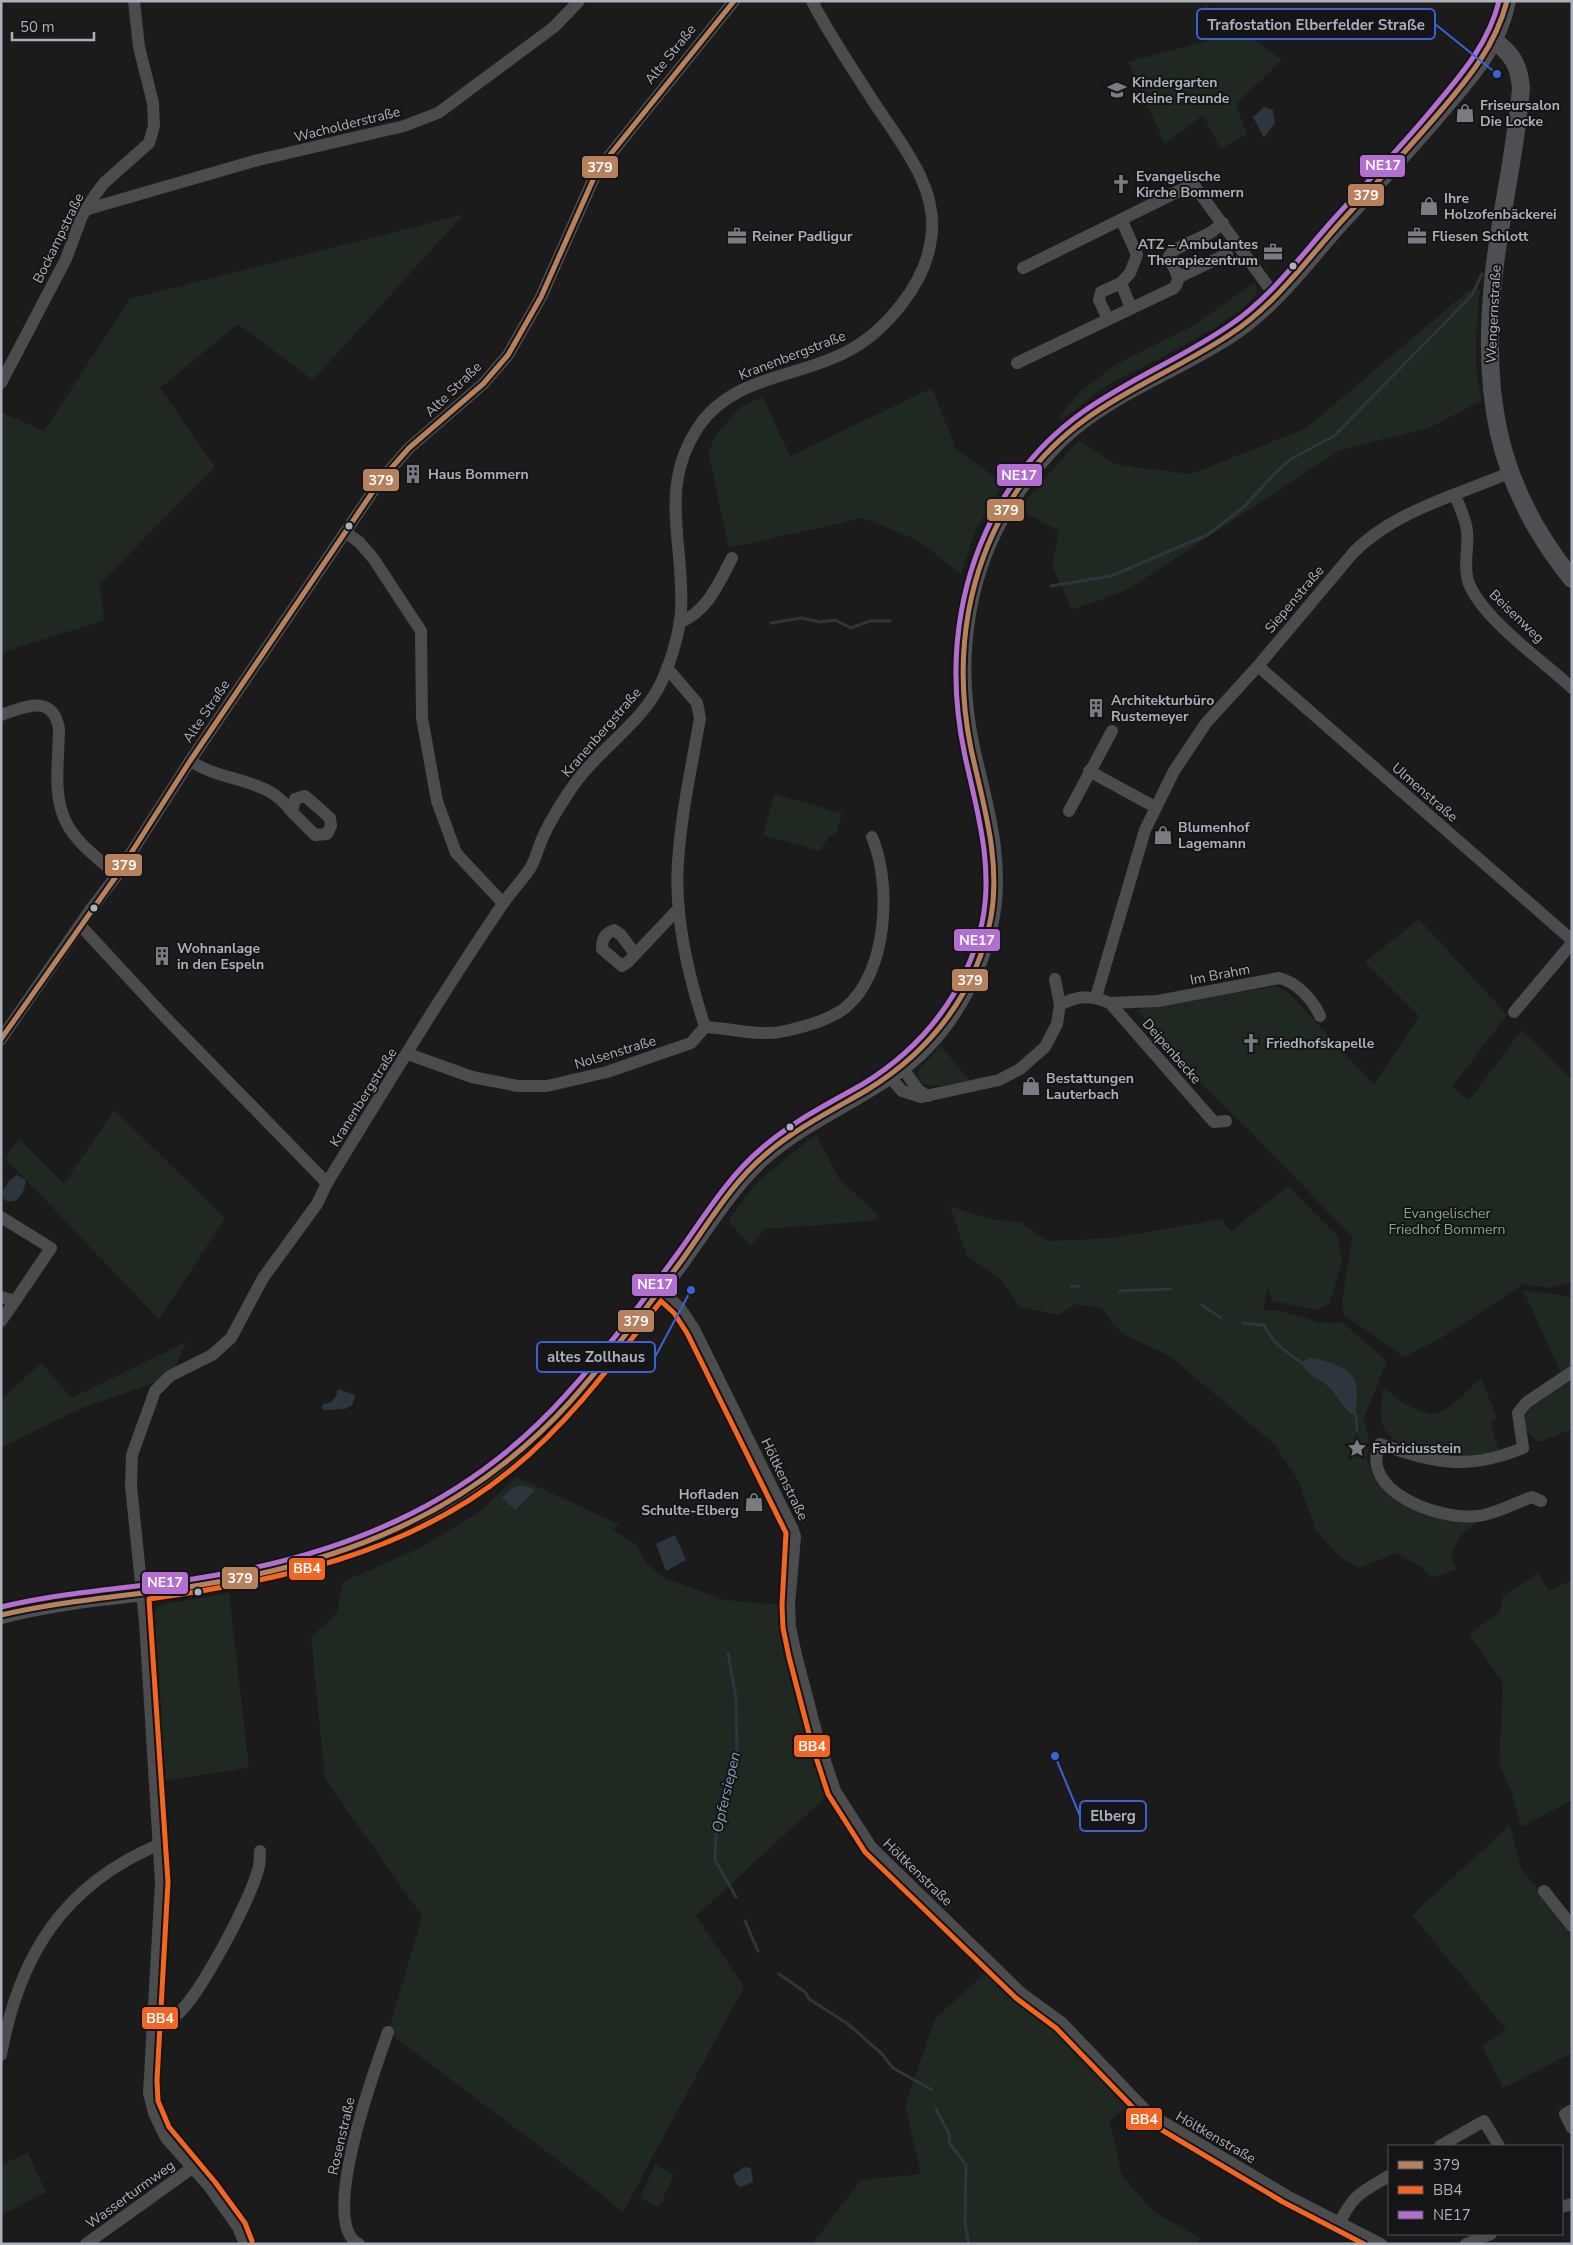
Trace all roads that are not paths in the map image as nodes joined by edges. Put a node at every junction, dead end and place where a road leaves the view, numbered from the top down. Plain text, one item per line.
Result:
1 (134, 1) edge
2 (580, 1) edge
3 (734, 1) edge
4 (812, 1) edge
5 (1506, 1) edge
6 (1494, 41) junction
7 (88, 209) junction
8 (1122, 220) junction
9 (1223, 223) junction
10 (1227, 254) dead end
11 (1023, 268) dead end
12 (1179, 277) junction
13 (1120, 283) junction
14 (1276, 297) junction
15 (1132, 308) junction
16 (1108, 319) junction
17 (1017, 364) dead end
18 (1, 383) edge
19 (1509, 473) junction
20 (1455, 495) junction
21 (345, 532) junction
22 (732, 558) dead end
23 (1572, 579) edge
24 (680, 622) junction
25 (1258, 666) junction
26 (667, 668) junction
27 (1572, 688) edge
28 (1, 715) edge
29 (1112, 732) dead end
30 (190, 761) junction
31 (1090, 772) junction
32 (1155, 807) junction
33 (1069, 810) dead end
34 (292, 812) dead end
35 (872, 837) dead end
36 (116, 875) junction
37 (503, 903) junction
38 (679, 908) junction
39 (80, 925) junction
40 (1572, 942) edge
41 (635, 954) dead end
42 (1055, 979) dead end
43 (1096, 997) junction
44 (1110, 1003) junction
45 (1060, 1005) junction
46 (1514, 1012) dead end
47 (1320, 1016) dead end
48 (705, 1027) junction
49 (1, 1039) edge
50 (408, 1054) junction
51 (896, 1071) junction
52 (1226, 1121) dead end
53 (327, 1183) junction
54 (1, 1217) edge
55 (660, 1290) junction
56 (1, 1296) edge
57 (15, 1301) junction
58 (1, 1321) edge
59 (1572, 1372) edge
60 (1541, 1501) dead end
61 (141, 1593) junction
62 (1, 1615) edge
63 (158, 1845) junction
64 (260, 1851) dead end
65 (1544, 1891) dead end
66 (1572, 1926) edge
67 (152, 2024) junction
68 (388, 2032) dead end
69 (1, 2055) edge
70 (1572, 2110) edge
71 (1572, 2128) edge
72 (1442, 2145) edge
73 (1497, 2145) edge
74 (192, 2168) junction
75 (1388, 2177) edge
76 (1339, 2224) junction
77 (1488, 2235) edge
78 (347, 2240) edge
79 (86, 2244) edge
80 (245, 2244) edge
81 (359, 2244) edge
82 (1381, 2244) edge
83 (1466, 2244) edge

1 - 7 street, Bockampstraße
2 - 7 street, Wacholderstraße
3 - 21 street, Alte Straße
4 - 24 street, Kranenbergstraße
5 - 6 main road
6 - 14 main road
6 - 19 main road, Wengernstraße
7 - 18 street, Bockampstraße
8 - 9 street
8 - 11 street
8 - 13 street
9 - 12 street
9 - 14 street
10 - 12 street
12 - 15 street
13 - 15 street
13 - 16 street
14 - 51 main road
15 - 16 street
16 - 17 street
19 - 20 street, Siepenstraße
19 - 23 main road, Wengernstraße
20 - 25 street, Siepenstraße
20 - 27 street, Beisenweg
21 - 30 street, Alte Straße
21 - 37 street
22 - 24 street
24 - 26 street, Kranenbergstraße
25 - 32 street, Siepenstraße
25 - 40 street, Ulmenstraße
26 - 37 street, Kranenbergstraße
26 - 38 street
28 - 36 street
29 - 31 street
30 - 34 street, Alte Straße
30 - 36 street, Alte Straße
31 - 32 street
31 - 33 street
32 - 43 street, Siepenstraße
35 - 48 street
36 - 39 street, Alte Straße
37 - 50 street, Kranenbergstraße
38 - 41 street
38 - 48 street
39 - 49 street, Alte Straße
39 - 53 street
40 - 46 street
42 - 45 street
43 - 44 street, Deipenbecke
43 - 45 street
44 - 47 street, Im Brahm
44 - 52 street, Deipenbecke
45 - 51 street
48 - 50 street, Nolsenstraße
50 - 53 street, Kranenbergstraße
51 - 55 main road
53 - 61 street, Kranenbergstraße
54 - 57 street
55 - 61 main road
55 - 76 street, Höltkenstraße
56 - 57 street
57 - 58 street
59 - 60 street
61 - 62 main road
61 - 63 street, Kranenbergstraße
63 - 67 street, Kranenbergstraße
63 - 69 street
64 - 67 street
65 - 66 street
67 - 74 street, Kranenbergstraße
68 - 78 street, Rosenstraße
70 - 71 street
72 - 73 street
74 - 79 street, Wasserturmweg
74 - 80 street, Kranenbergstraße
75 - 76 street
76 - 82 street, Höltkenstraße
77 - 83 street
78 - 81 street, Rosenstraße

